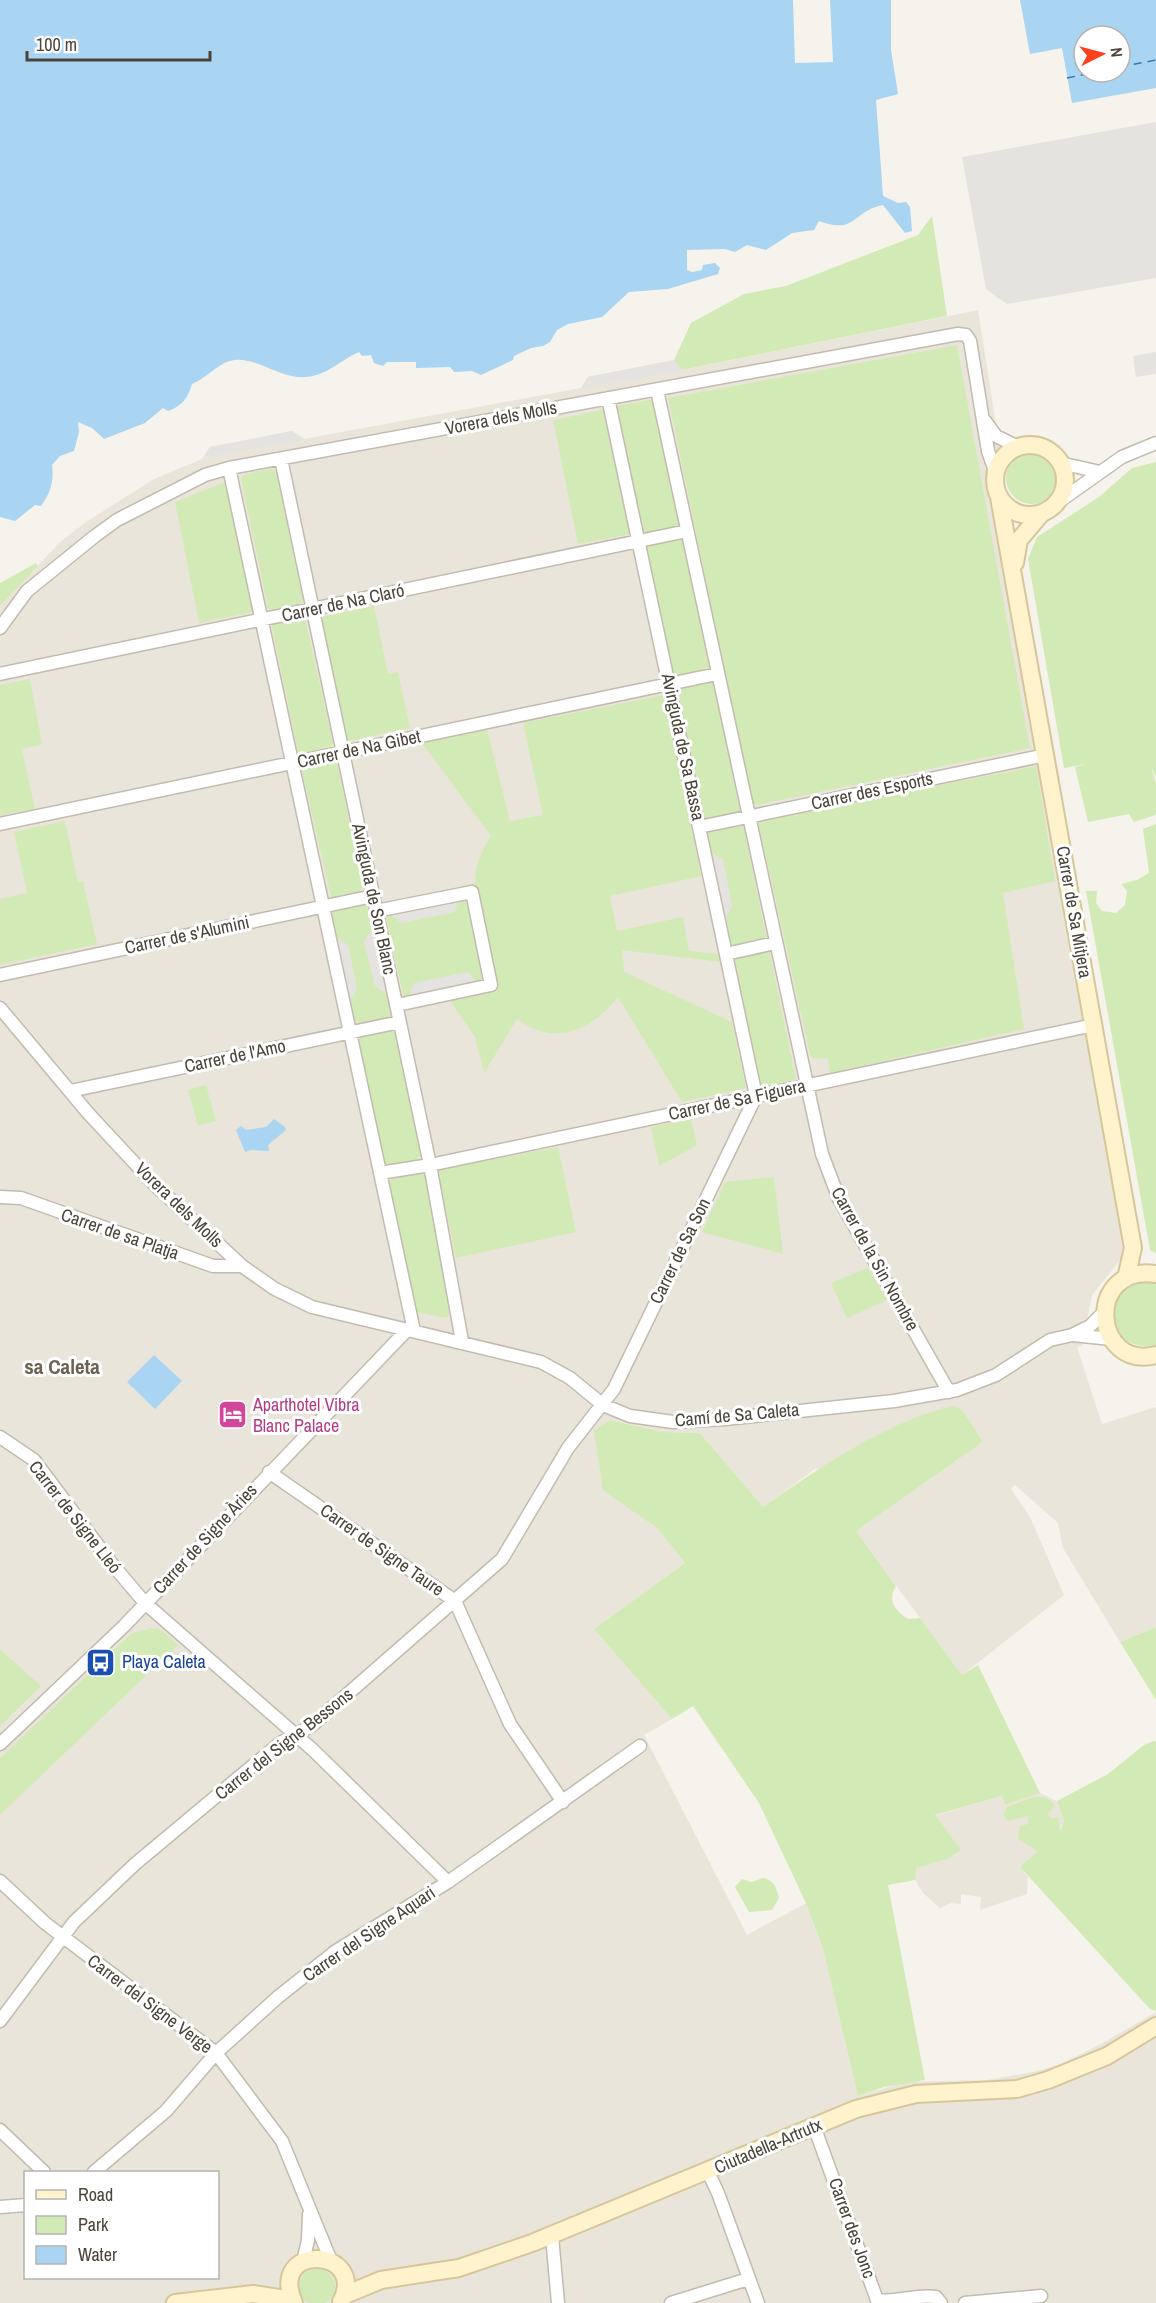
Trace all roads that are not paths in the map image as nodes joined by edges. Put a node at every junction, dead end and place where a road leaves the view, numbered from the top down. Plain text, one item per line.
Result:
1 (657, 390) junction
2 (608, 398) junction
3 (984, 420) junction
4 (1156, 443) edge
5 (1016, 446) junction
6 (281, 459) junction
7 (1060, 463) junction
8 (229, 468) junction
9 (995, 471) junction
10 (1101, 472) junction
11 (999, 497) junction
12 (1057, 503) junction
13 (1041, 514) junction
14 (687, 531) junction
15 (640, 541) junction
16 (1012, 576) junction
17 (312, 609) junction
18 (261, 620) junction
19 (0, 628) edge
20 (0, 674) edge
21 (717, 674) junction
22 (669, 684) junction
23 (343, 753) junction
24 (1046, 754) junction
25 (292, 763) junction
26 (748, 817) junction
27 (0, 824) edge
28 (699, 827) junction
29 (373, 896) junction
30 (323, 907) junction
31 (376, 911) junction
32 (775, 943) junction
33 (726, 954) junction
34 (0, 975) edge
35 (397, 1005) junction
36 (0, 1008) edge
37 (400, 1022) junction
38 (1094, 1025) junction
39 (350, 1032) junction
40 (805, 1086) junction
41 (70, 1091) junction
42 (756, 1096) junction
43 (430, 1165) junction
44 (380, 1173) junction
45 (0, 1197) edge
46 (1133, 1248) junction
47 (242, 1266) junction
48 (1156, 1274) edge
49 (1126, 1278) junction
50 (1104, 1312) junction
51 (411, 1331) junction
52 (1072, 1335) junction
53 (1112, 1339) junction
54 (462, 1341) junction
55 (1154, 1357) edge
56 (950, 1392) junction
57 (603, 1405) junction
58 (0, 1437) edge
59 (269, 1472) junction
60 (455, 1601) junction
61 (145, 1603) junction
62 (295, 1735) junction
63 (0, 1744) edge
64 (640, 1746) dead end
65 (563, 1802) junction
66 (0, 1881) edge
67 (448, 1882) junction
68 (63, 1937) junction
69 (0, 2020) edge
70 (1156, 2026) edge
71 (216, 2053) junction
72 (814, 2126) junction
73 (0, 2130) edge
74 (43, 2171) edge
75 (95, 2171) edge
76 (708, 2172) junction
77 (24, 2205) edge
78 (0, 2207) edge
79 (310, 2210) junction
80 (552, 2236) junction
81 (303, 2262) junction
82 (336, 2266) junction
83 (291, 2275) junction
84 (748, 2279) junction
85 (381, 2280) junction
86 (253, 2294) junction
87 (1041, 2296) dead end
88 (343, 2299) edge
89 (293, 2301) edge
90 (175, 2303) edge
91 (558, 2303) edge
92 (671, 2303) edge
93 (758, 2303) edge
94 (941, 2303) edge
95 (964, 2303) edge

1 - 2 street, Vorera dels Molls
1 - 3 street, Vorera dels Molls
1 - 14 street
2 - 6 street, Vorera dels Molls
2 - 15 street, Avinguda de Sa Bassa
3 - 5 street
3 - 9 street, Vorera dels Molls
4 - 10 street
5 - 7 street
5 - 9 street
6 - 8 street, Vorera dels Molls
6 - 17 street, Avinguda de Son Blanc
7 - 10 street
7 - 12 street
8 - 18 street
8 - 19 street, Vorera dels Molls
9 - 11 street
10 - 12 street
11 - 13 street
11 - 16 street, Carrer de Sa Mitjera
12 - 13 street
13 - 16 street, Carrer de Sa Mitjera
14 - 15 street, Carrer de Na Claró
14 - 21 street
15 - 17 street, Carrer de Na Claró
15 - 22 street, Avinguda de Sa Bassa
16 - 24 street, Carrer de Sa Mitjera
17 - 18 street, Carrer de Na Claró
17 - 23 street, Avinguda de Son Blanc
18 - 20 street, Carrer de Na Claró
18 - 25 street
21 - 22 street, Carrer de Na Gibet
21 - 26 street
22 - 23 street, Carrer de Na Gibet
22 - 28 street, Avinguda de Sa Bassa
23 - 25 street, Carrer de Na Gibet
23 - 29 street, Avinguda de Son Blanc
24 - 26 street, Carrer des Esports
24 - 38 street, Carrer de Sa Mitjera
25 - 27 street, Carrer de Na Gibet
25 - 30 street
26 - 28 street, Carrer des Esports
26 - 32 street
28 - 33 street, Avinguda de Sa Bassa
29 - 30 street, Carrer de s'Alumini
29 - 31 street, Avinguda de Son Blanc
30 - 34 street, Carrer de s'Alumini
30 - 39 street
31 - 35 street, Avinguda de Son Blanc
31 - 35 street
32 - 33 street
32 - 40 street
33 - 42 street, Avinguda de Sa Bassa
35 - 37 street, Avinguda de Son Blanc
36 - 41 street, Vorera dels Molls
37 - 39 street, Carrer de l'Amo
37 - 43 street, Avinguda de Son Blanc
38 - 40 street, Carrer de Sa Figuera
38 - 46 street, Carrer de Sa Mitjera
39 - 41 street, Carrer de l'Amo
39 - 44 street
40 - 42 street, Carrer de Sa Figuera
40 - 56 street, Carrer de la Sin Nombre
41 - 47 street, Vorera dels Molls
42 - 43 street, Carrer de Sa Figuera
42 - 57 street, Carrer de Sa Son
43 - 44 street, Carrer de Sa Figuera
43 - 54 street, Avinguda de Son Blanc
44 - 51 street
45 - 47 street, Carrer de sa Platja
46 - 48 street
46 - 49 street, Carrer de Sa Mitjera
47 - 51 street, Vorera dels Molls
48 - 49 street
49 - 50 street
50 - 52 street, Camí de Sa Caleta
50 - 53 street
51 - 54 street, Camí de Sa Caleta
51 - 59 street, Carrer de Signe Àries
52 - 53 street, Camí de Sa Caleta
52 - 56 street, Camí de Sa Caleta
53 - 55 street
54 - 57 street, Camí de Sa Caleta
56 - 57 street, Camí de Sa Caleta
57 - 60 street, Carrer del Signe Bessons
58 - 61 street, Carrer de Signe Lleó
59 - 60 street, Carrer de Signe Taure
59 - 61 street, Carrer de Signe Àries
60 - 62 street, Carrer del Signe Bessons
60 - 65 street, Carrer de Signe Taure
61 - 62 street, Carrer de Signe Lleó
61 - 63 street, Carrer de Signe Àries
62 - 67 street, Carrer de Signe Lleó
62 - 68 street, Carrer del Signe Bessons
64 - 65 street, Carrer del Signe Aquari
65 - 67 street, Carrer del Signe Aquari
66 - 68 street, Carrer del Signe Verge
67 - 71 street, Carrer del Signe Aquari
68 - 69 street, Carrer del Signe Bessons
68 - 71 street, Carrer del Signe Verge
70 - 72 street, Ciutadella-Artrutx
71 - 75 street, Carrer del Signe Aquari
71 - 79 street, Carrer del Signe Verge
72 - 76 street, Ciutadella-Artrutx
72 - 94 street, Carrer des Jonc
73 - 74 street
76 - 80 street, Ciutadella-Artrutx
76 - 84 street
77 - 78 street
79 - 81 street, Carrer del Signe Verge
79 - 82 street, Carrer del Signe Verge
80 - 85 street, Ciutadella-Artrutx
80 - 91 street
81 - 82 street
81 - 83 street
82 - 85 street
82 - 88 street
83 - 86 street
83 - 89 street
84 - 92 street
84 - 93 street
85 - 88 street
86 - 89 street
86 - 90 street
87 - 95 street

